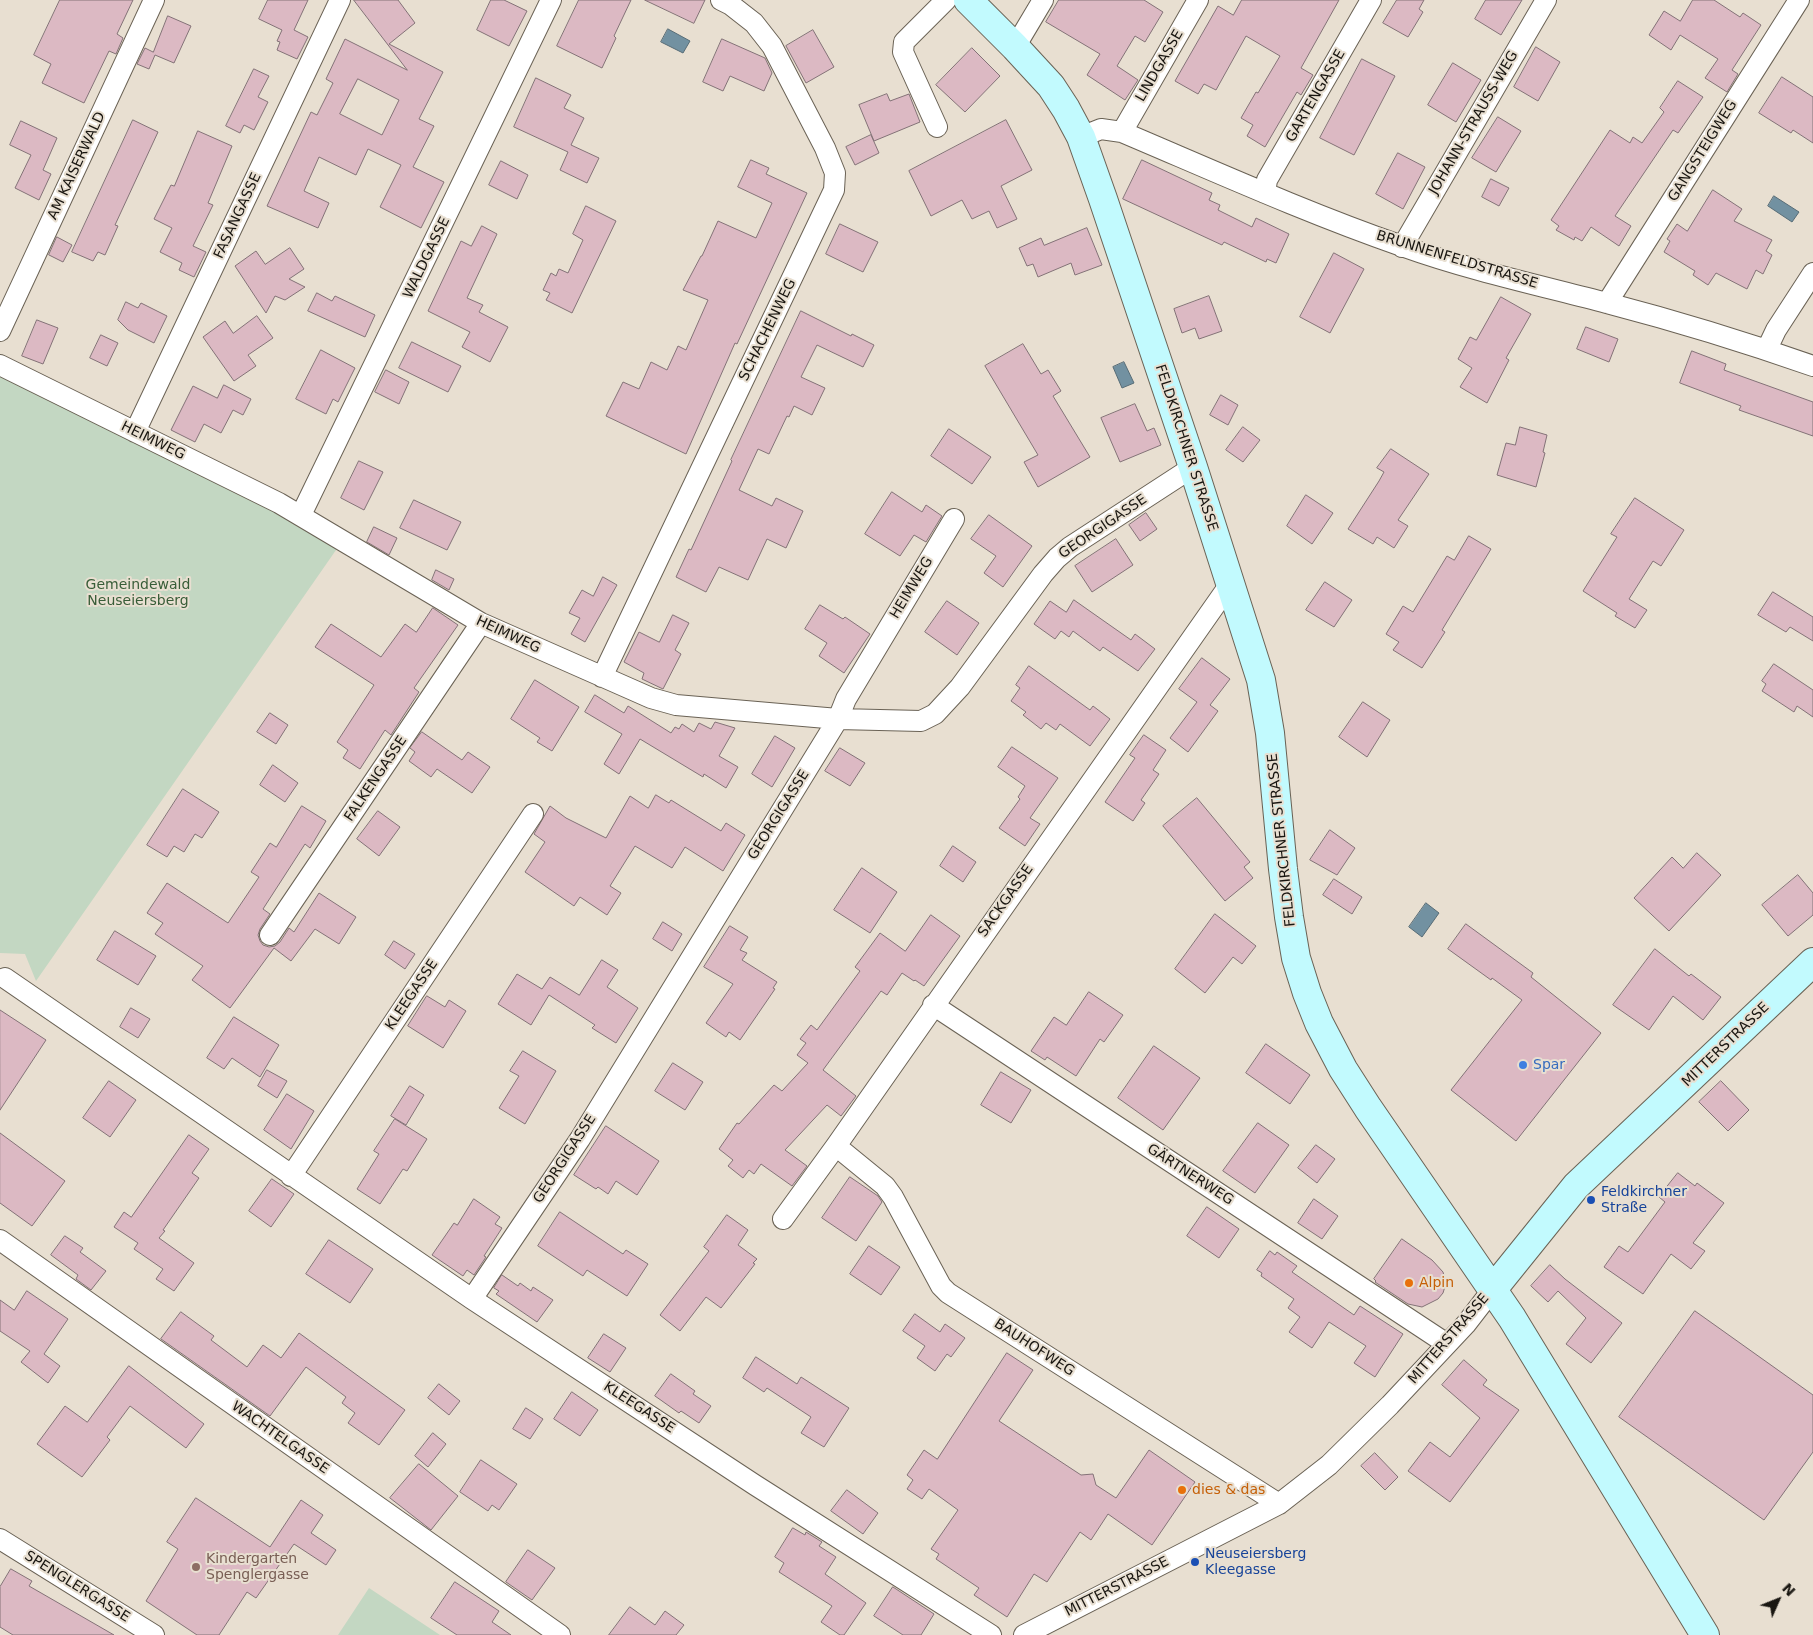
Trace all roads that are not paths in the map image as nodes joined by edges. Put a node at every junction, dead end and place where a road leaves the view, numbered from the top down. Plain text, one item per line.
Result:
1 (154, 0) edge
2 (340, 0) edge
3 (551, 0) edge
4 (720, 0) edge
5 (946, 0) edge
6 (968, 0) edge
7 (1043, 0) edge
8 (1198, 0) edge
9 (1371, 0) edge
10 (1546, 0) edge
11 (1798, 0) edge
12 (1015, 47) junction
13 (937, 127) dead end
14 (1122, 132) junction
15 (1081, 137) junction
16 (1265, 193) junction
17 (1402, 246) junction
18 (1813, 273) edge
19 (1607, 303) junction
20 (0, 331) edge
21 (1767, 349) junction
22 (0, 365) edge
23 (1813, 366) edge
24 (135, 432) junction
25 (1193, 467) junction
26 (301, 515) junction
27 (954, 519) dead end
28 (1230, 584) junction
29 (481, 623) junction
30 (602, 677) junction
31 (838, 719) junction
32 (533, 814) dead end
33 (270, 935) dead end
34 (1813, 962) edge
35 (4, 978) dead end
36 (933, 1005) junction
37 (836, 1146) junction
38 (291, 1176) junction
39 (783, 1219) dead end
40 (0, 1240) edge
41 (1493, 1289) junction
42 (472, 1299) junction
43 (1448, 1344) junction
44 (1279, 1504) junction
45 (0, 1539) edge
46 (154, 1635) edge
47 (560, 1635) edge
48 (991, 1635) edge
49 (1024, 1635) edge
50 (1705, 1635) edge

1 - 20 street, AM KAISERWALD
2 - 24 street, FASANGASSE
3 - 26 street, WALDGASSE
4 - 30 street, SCHACHENWEG
5 - 13 street
6 - 12 street, FELDKIRCHNER STRASSE
7 - 12 street
8 - 14 street, LINDGASSE
9 - 16 street, GARTENGASSE
10 - 17 street, JOHANN-STRAUSS-WEG
11 - 19 street, GANGSTEIGWEG
12 - 15 street, FELDKIRCHNER STRASSE
14 - 15 street, BRUNNENFELDSTRASSE
14 - 16 street, BRUNNENFELDSTRASSE
15 - 25 street, FELDKIRCHNER STRASSE
16 - 17 street, BRUNNENFELDSTRASSE
17 - 19 street, BRUNNENFELDSTRASSE
18 - 21 street
19 - 21 street, BRUNNENFELDSTRASSE
21 - 23 street, BRUNNENFELDSTRASSE
22 - 24 street, HEIMWEG
24 - 26 street, HEIMWEG
25 - 28 street, FELDKIRCHNER STRASSE
25 - 31 street, GEORGIGASSE
26 - 29 street, HEIMWEG
27 - 31 street, HEIMWEG
28 - 36 street, SACKGASSE
28 - 41 street, FELDKIRCHNER STRASSE
29 - 30 street, HEIMWEG
29 - 33 street, FALKENGASSE
30 - 31 street, HEIMWEG
31 - 42 street, GEORGIGASSE
32 - 38 street, KLEEGASSE
34 - 41 street, MITTERSTRASSE
35 - 38 street, KLEEGASSE
36 - 37 street, SACKGASSE
36 - 43 street, GÄRTNERWEG
37 - 39 street, SACKGASSE
37 - 44 street, BAUHOFWEG
38 - 42 street, KLEEGASSE
40 - 47 street, WACHTELGASSE
41 - 43 street, MITTERSTRASSE
41 - 50 street, FELDKIRCHNER STRASSE
42 - 48 street, KLEEGASSE
43 - 44 street, MITTERSTRASSE
44 - 49 street, MITTERSTRASSE
45 - 46 street, SPENGLERGASSE

